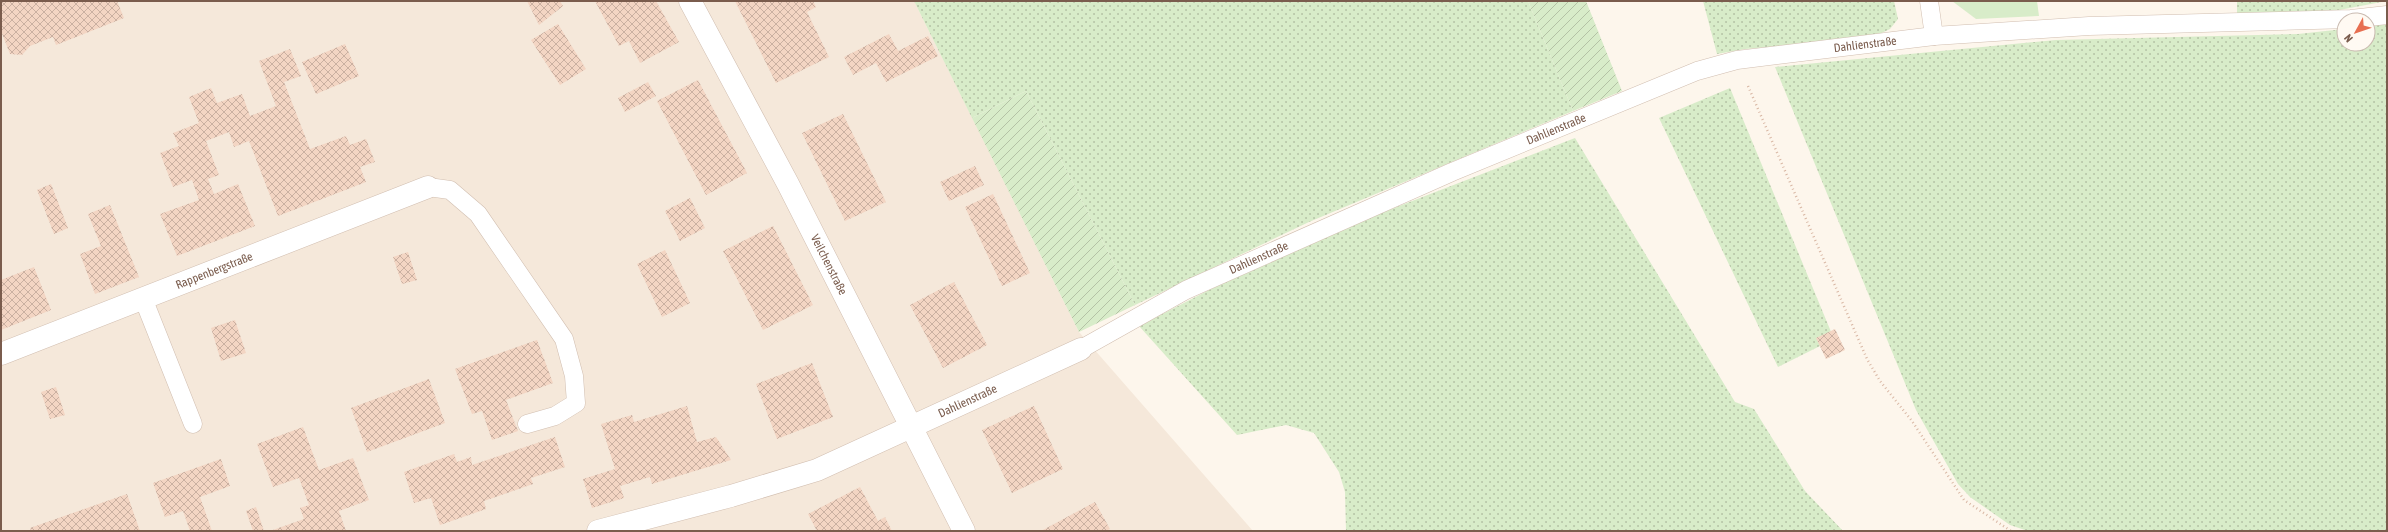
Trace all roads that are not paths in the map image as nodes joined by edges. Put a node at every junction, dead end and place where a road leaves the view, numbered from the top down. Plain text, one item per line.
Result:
1 (690, 1) edge
2 (1929, 1) edge
3 (2387, 15) edge
4 (1934, 36) junction
5 (428, 187) joint
6 (143, 298) junction
7 (1081, 349) joint
8 (1, 354) edge
9 (193, 424) dead end
10 (526, 424) dead end
11 (911, 426) junction
12 (598, 531) edge
13 (964, 531) edge

1 - 11 street, Veilchenstraße
2 - 4 lane
3 - 4 lane, Dahlienstraße
4 - 7 lane, Dahlienstraße
5 - 6 street, Rappenbergstraße
5 - 10 lane
6 - 8 street, Rappenbergstraße
6 - 9 lane
7 - 11 street, Dahlienstraße
11 - 12 street, Dahlienstraße
11 - 13 street, Veilchenstraße

